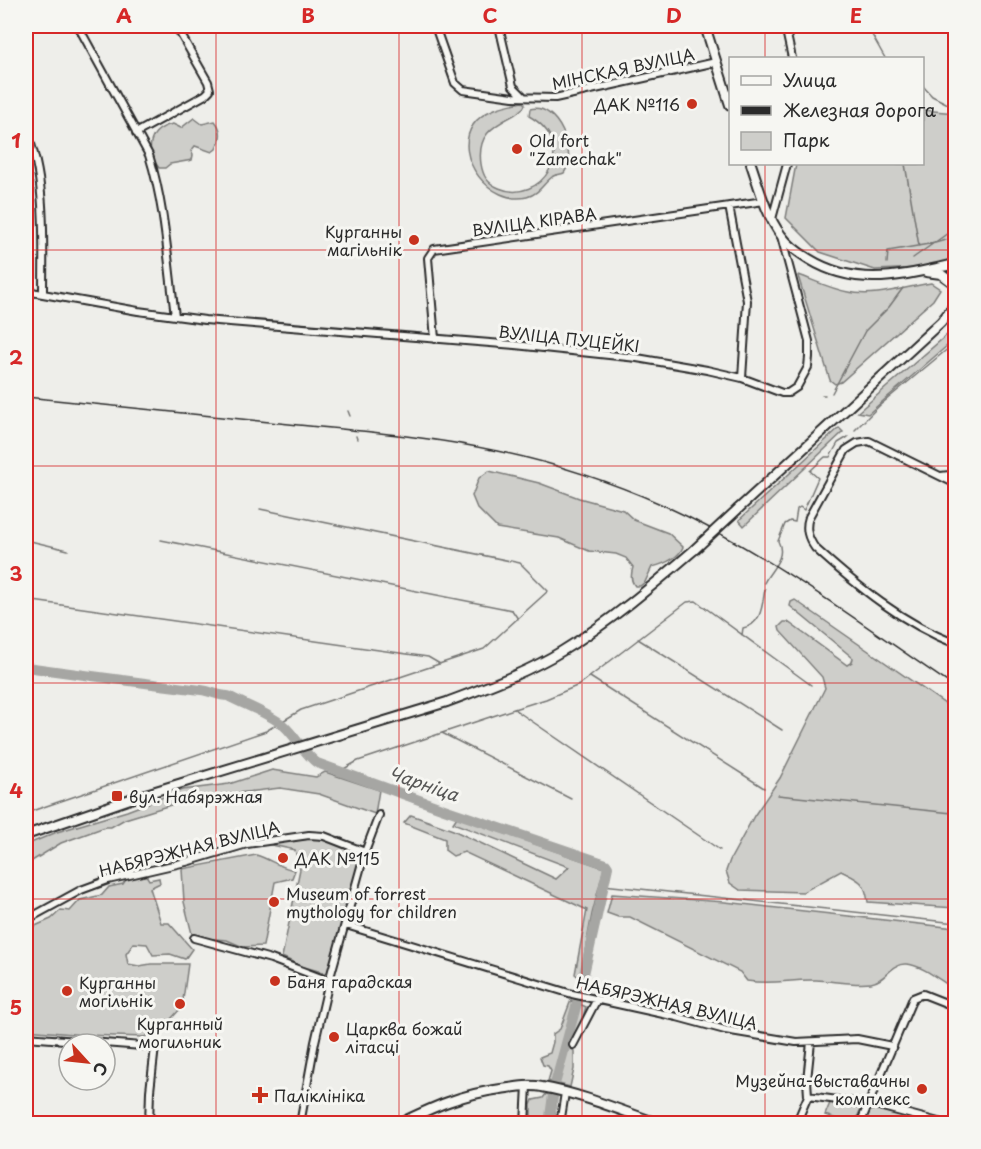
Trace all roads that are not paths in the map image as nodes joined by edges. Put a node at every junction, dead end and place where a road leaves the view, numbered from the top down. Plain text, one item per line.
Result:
1 (78, 26) edge
2 (176, 26) edge
3 (435, 26) edge
4 (499, 26) edge
5 (705, 26) edge
6 (785, 26) edge
7 (792, 57) edge
8 (716, 62) junction
9 (524, 97) junction
10 (729, 102) edge
11 (26, 131) edge
12 (135, 133) junction
13 (751, 165) edge
14 (787, 165) edge
15 (764, 201) junction
16 (729, 206) junction
17 (772, 219) junction
18 (781, 235) junction
19 (956, 264) edge
20 (922, 271) junction
21 (956, 285) edge
22 (26, 291) edge
23 (43, 294) junction
24 (956, 303) edge
25 (956, 314) edge
26 (175, 316) junction
27 (941, 322) junction
28 (435, 339) junction
29 (742, 378) junction
30 (956, 472) edge
31 (940, 476) junction
32 (956, 483) edge
33 (956, 644) edge
34 (379, 815) dead end
35 (26, 835) edge
36 (365, 852) junction
37 (26, 920) edge
38 (346, 925) junction
39 (194, 938) dead end
40 (329, 981) junction
41 (596, 1001) junction
42 (956, 1007) edge
43 (26, 1037) edge
44 (811, 1042) junction
45 (573, 1045) dead end
46 (892, 1046) junction
47 (526, 1086) junction
48 (565, 1092) junction
49 (808, 1096) junction
50 (867, 1105) junction
51 (149, 1124) edge
52 (300, 1124) edge
53 (398, 1124) edge
54 (525, 1124) edge
55 (560, 1124) edge
56 (660, 1124) edge
57 (796, 1124) edge
58 (860, 1124) edge
59 (946, 1124) edge

1 - 12 street
2 - 12 street
3 - 9 street, МІНСКАЯ ВУЛІЦА
4 - 9 street
5 - 8 main road
6 - 7 street
8 - 9 street, МІНСКАЯ ВУЛІЦА
8 - 10 main road
11 - 23 street
12 - 26 street
13 - 15 main road
14 - 17 street
15 - 16 street, ВУЛІЦА КІРАВА
15 - 17 main road
16 - 28 street, ВУЛІЦА КІРАВА
16 - 29 street
17 - 18 main road
18 - 20 main road
18 - 29 street, ВУЛІЦА ПУЦЕЙКІ
19 - 20 main road
20 - 21 main road
22 - 23 street, ВУЛІЦА ПУЦЕЙКІ
23 - 26 street, ВУЛІЦА ПУЦЕЙКІ
24 - 27 main road
25 - 27 main road
26 - 28 street, ВУЛІЦА ПУЦЕЙКІ
27 - 35 main road, bridge
28 - 29 street, ВУЛІЦА ПУЦЕЙКІ
30 - 31 street
31 - 32 street
31 - 33 street
34 - 36 street
36 - 37 street, НАБЯРЭЖНАЯ ВУЛІЦА
36 - 38 street
38 - 40 street
38 - 41 street, НАБЯРЭЖНАЯ ВУЛІЦА
39 - 40 street
40 - 52 street
41 - 44 street, НАБЯРЭЖНАЯ ВУЛІЦА
41 - 45 street
42 - 46 street
43 - 51 street
44 - 46 street, НАБЯРЭЖНАЯ ВУЛІЦА
44 - 49 street
46 - 50 street
47 - 48 main road
47 - 53 main road
47 - 54 street
48 - 55 street
48 - 56 main road
49 - 50 street
49 - 57 street
50 - 58 street
50 - 59 street

